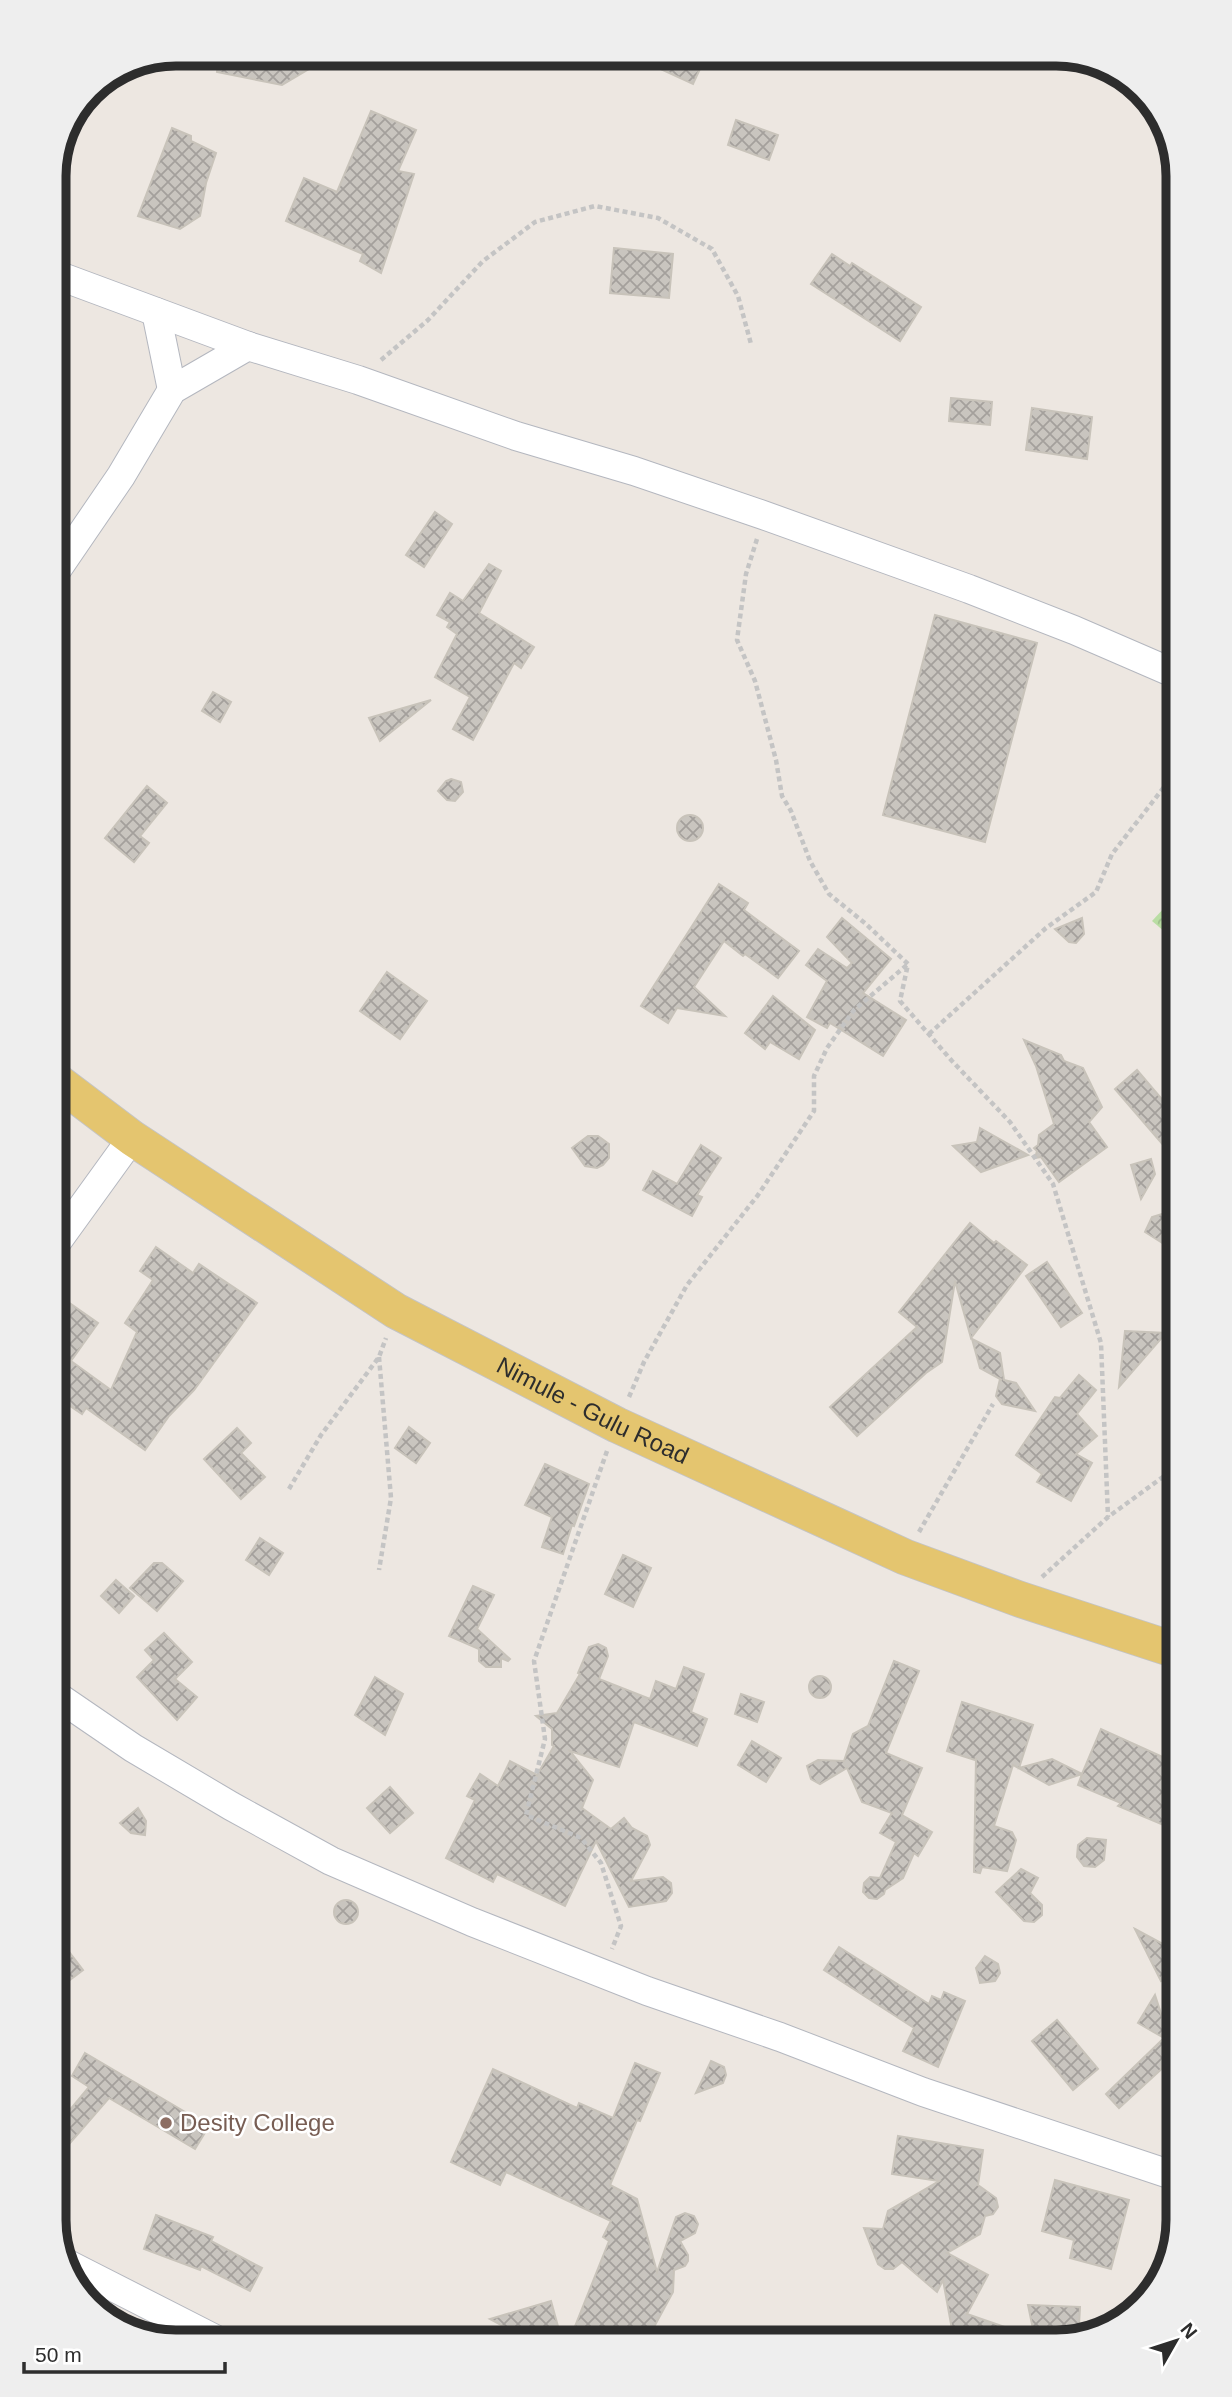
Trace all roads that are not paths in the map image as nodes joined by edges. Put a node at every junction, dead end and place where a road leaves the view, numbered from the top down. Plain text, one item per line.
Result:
1 (67, 279) edge
2 (156, 312) junction
3 (248, 346) junction
4 (172, 390) junction
5 (67, 555) edge
6 (1166, 670) edge
7 (67, 1089) edge
8 (132, 1138) junction
9 (67, 1227) edge
10 (1166, 1647) edge
11 (67, 1704) edge
12 (1166, 2173) edge
13 (78, 2269) edge
14 (197, 2330) edge

1 - 2 street
2 - 3 street
2 - 4 street
3 - 4 street
3 - 6 street
4 - 5 street
7 - 8 main road, Nimule - Gulu Road
8 - 9 street
8 - 10 main road, Nimule - Gulu Road
11 - 12 street
13 - 14 street

